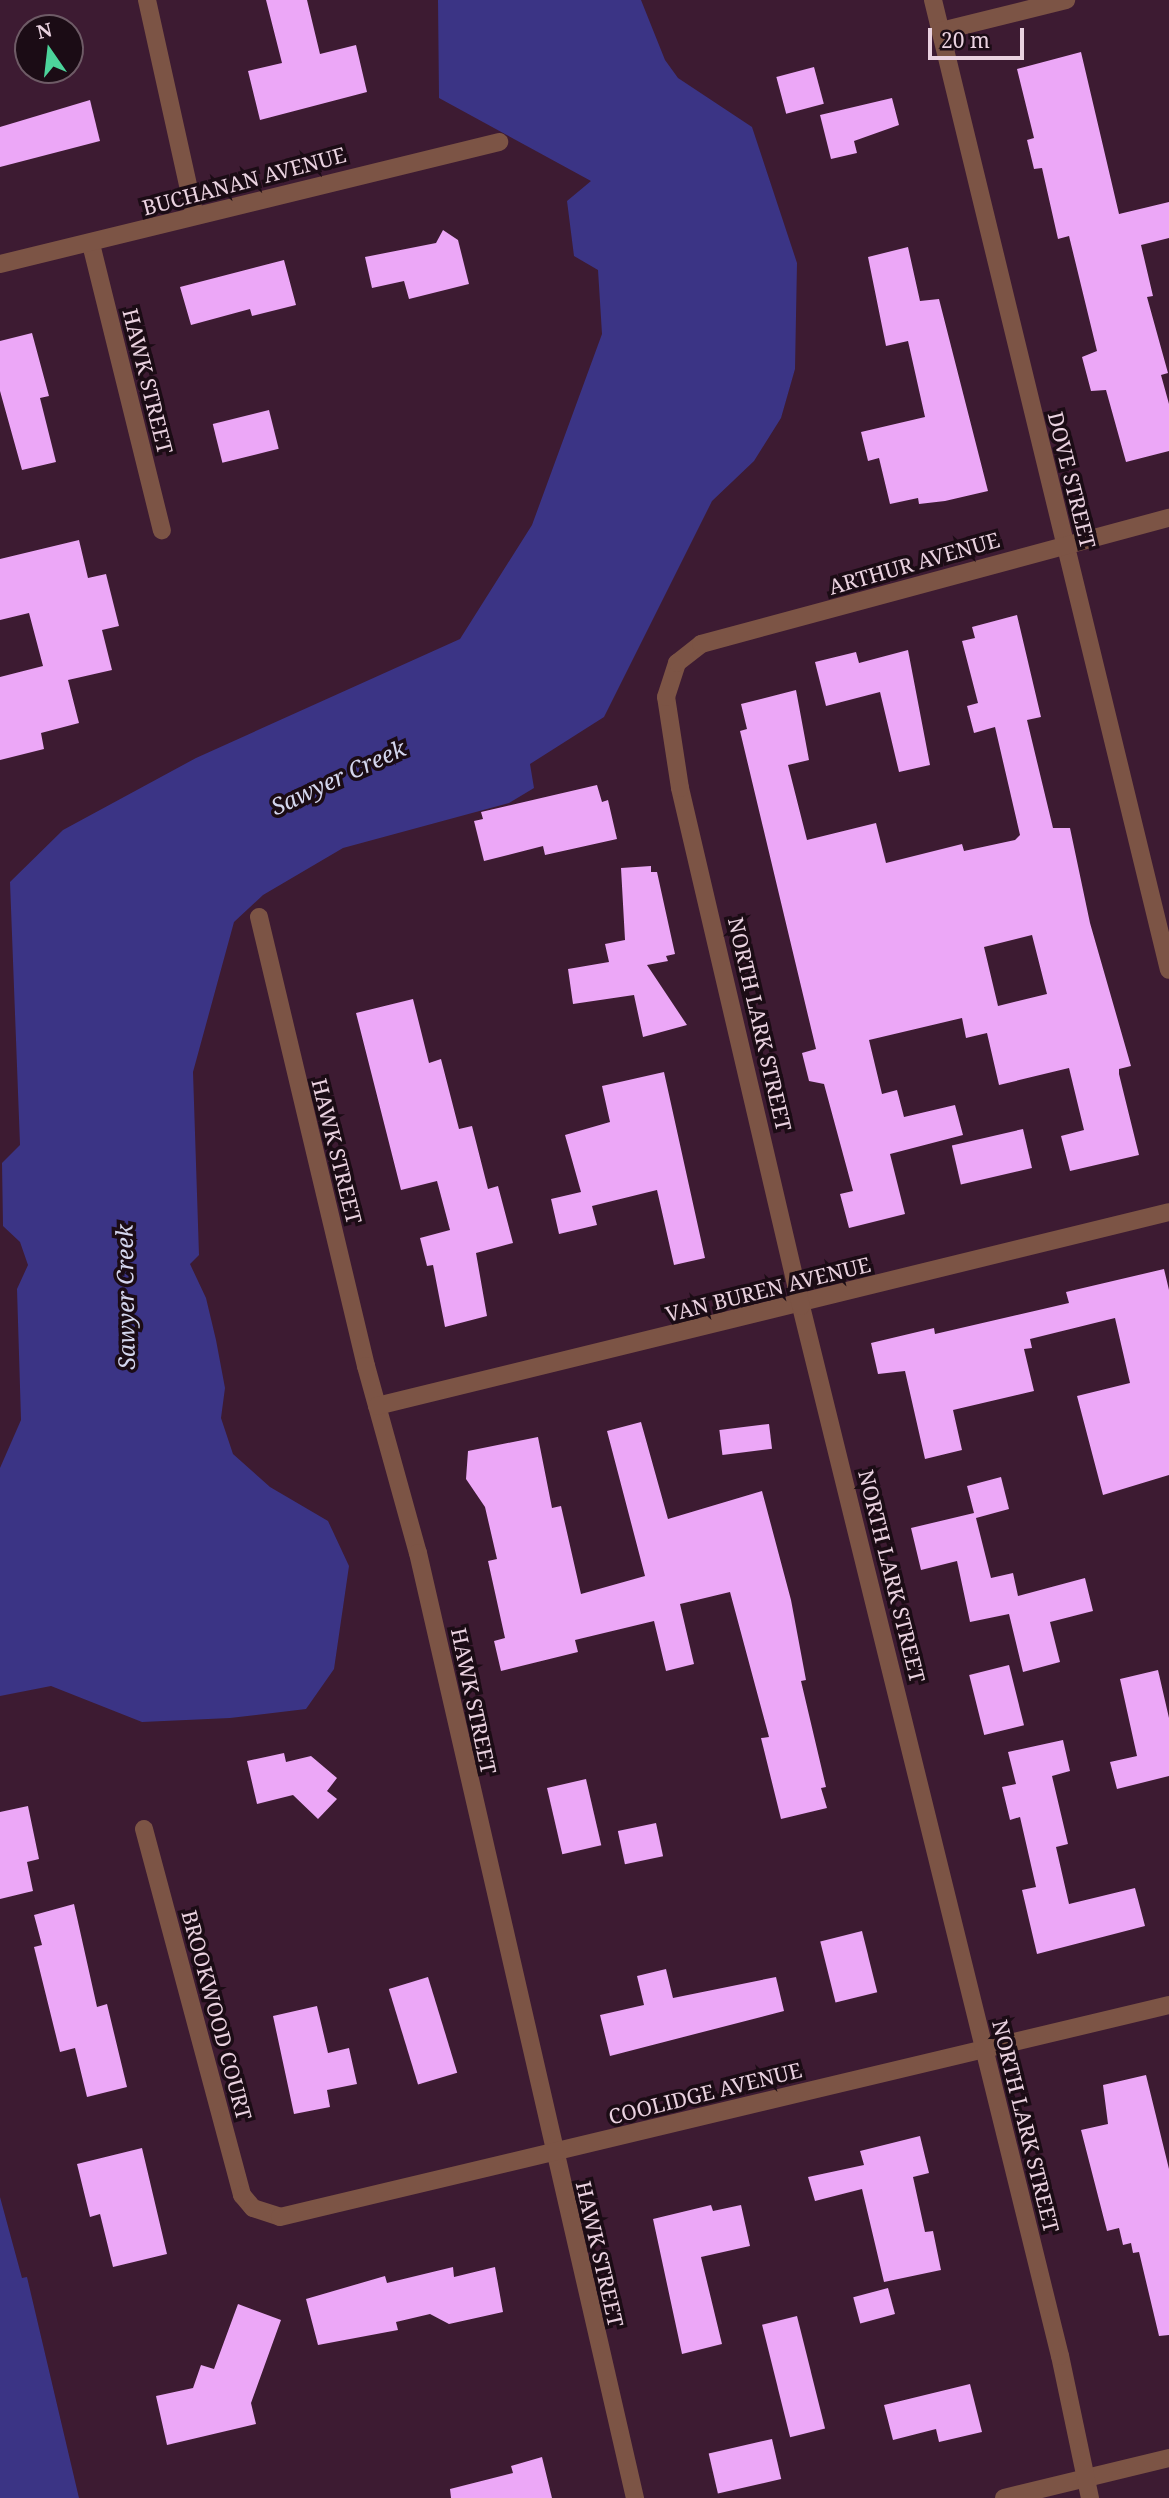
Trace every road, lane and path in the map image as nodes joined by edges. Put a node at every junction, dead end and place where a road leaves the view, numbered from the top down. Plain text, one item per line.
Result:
1 (147, 0) edge
2 (933, 0) edge
3 (1066, 0) edge
4 (941, 31) junction
5 (499, 142) dead end
6 (195, 216) junction
7 (91, 244) junction
8 (0, 264) edge
9 (1169, 518) edge
10 (162, 530) dead end
11 (1064, 544) junction
12 (677, 663) joint
13 (259, 917) dead end
14 (1169, 970) edge
15 (1169, 1212) edge
16 (801, 1306) junction
17 (377, 1406) junction
18 (144, 1829) dead end
19 (1169, 2005) edge
20 (984, 2048) junction
21 (553, 2153) junction
22 (253, 2208) joint
23 (1169, 2458) edge
24 (1085, 2478) junction
25 (635, 2498) edge
26 (1004, 2498) edge
27 (1090, 2498) edge

1 - 6 street
2 - 4 street, DOVE STREET
3 - 4 street
4 - 11 street, DOVE STREET
5 - 6 street, BUCHANAN AVENUE
6 - 7 street, BUCHANAN AVENUE
7 - 8 street, BUCHANAN AVENUE
7 - 10 street, HAWK STREET
9 - 11 street, ARTHUR AVENUE
11 - 12 street, ARTHUR AVENUE
11 - 14 street, DOVE STREET
12 - 16 street, NORTH LARK STREET
13 - 17 street, HAWK STREET
15 - 16 street, VAN BUREN AVENUE
16 - 17 street, VAN BUREN AVENUE
16 - 20 street, NORTH LARK STREET
17 - 21 street, HAWK STREET
18 - 22 street, BROOKWOOD COURT
19 - 20 street, COOLIDGE AVENUE
20 - 21 street, COOLIDGE AVENUE
20 - 24 street, NORTH LARK STREET
21 - 22 street, COOLIDGE AVENUE
21 - 25 street, HAWK STREET
23 - 24 street
24 - 26 street
24 - 27 street, NORTH LARK STREET

